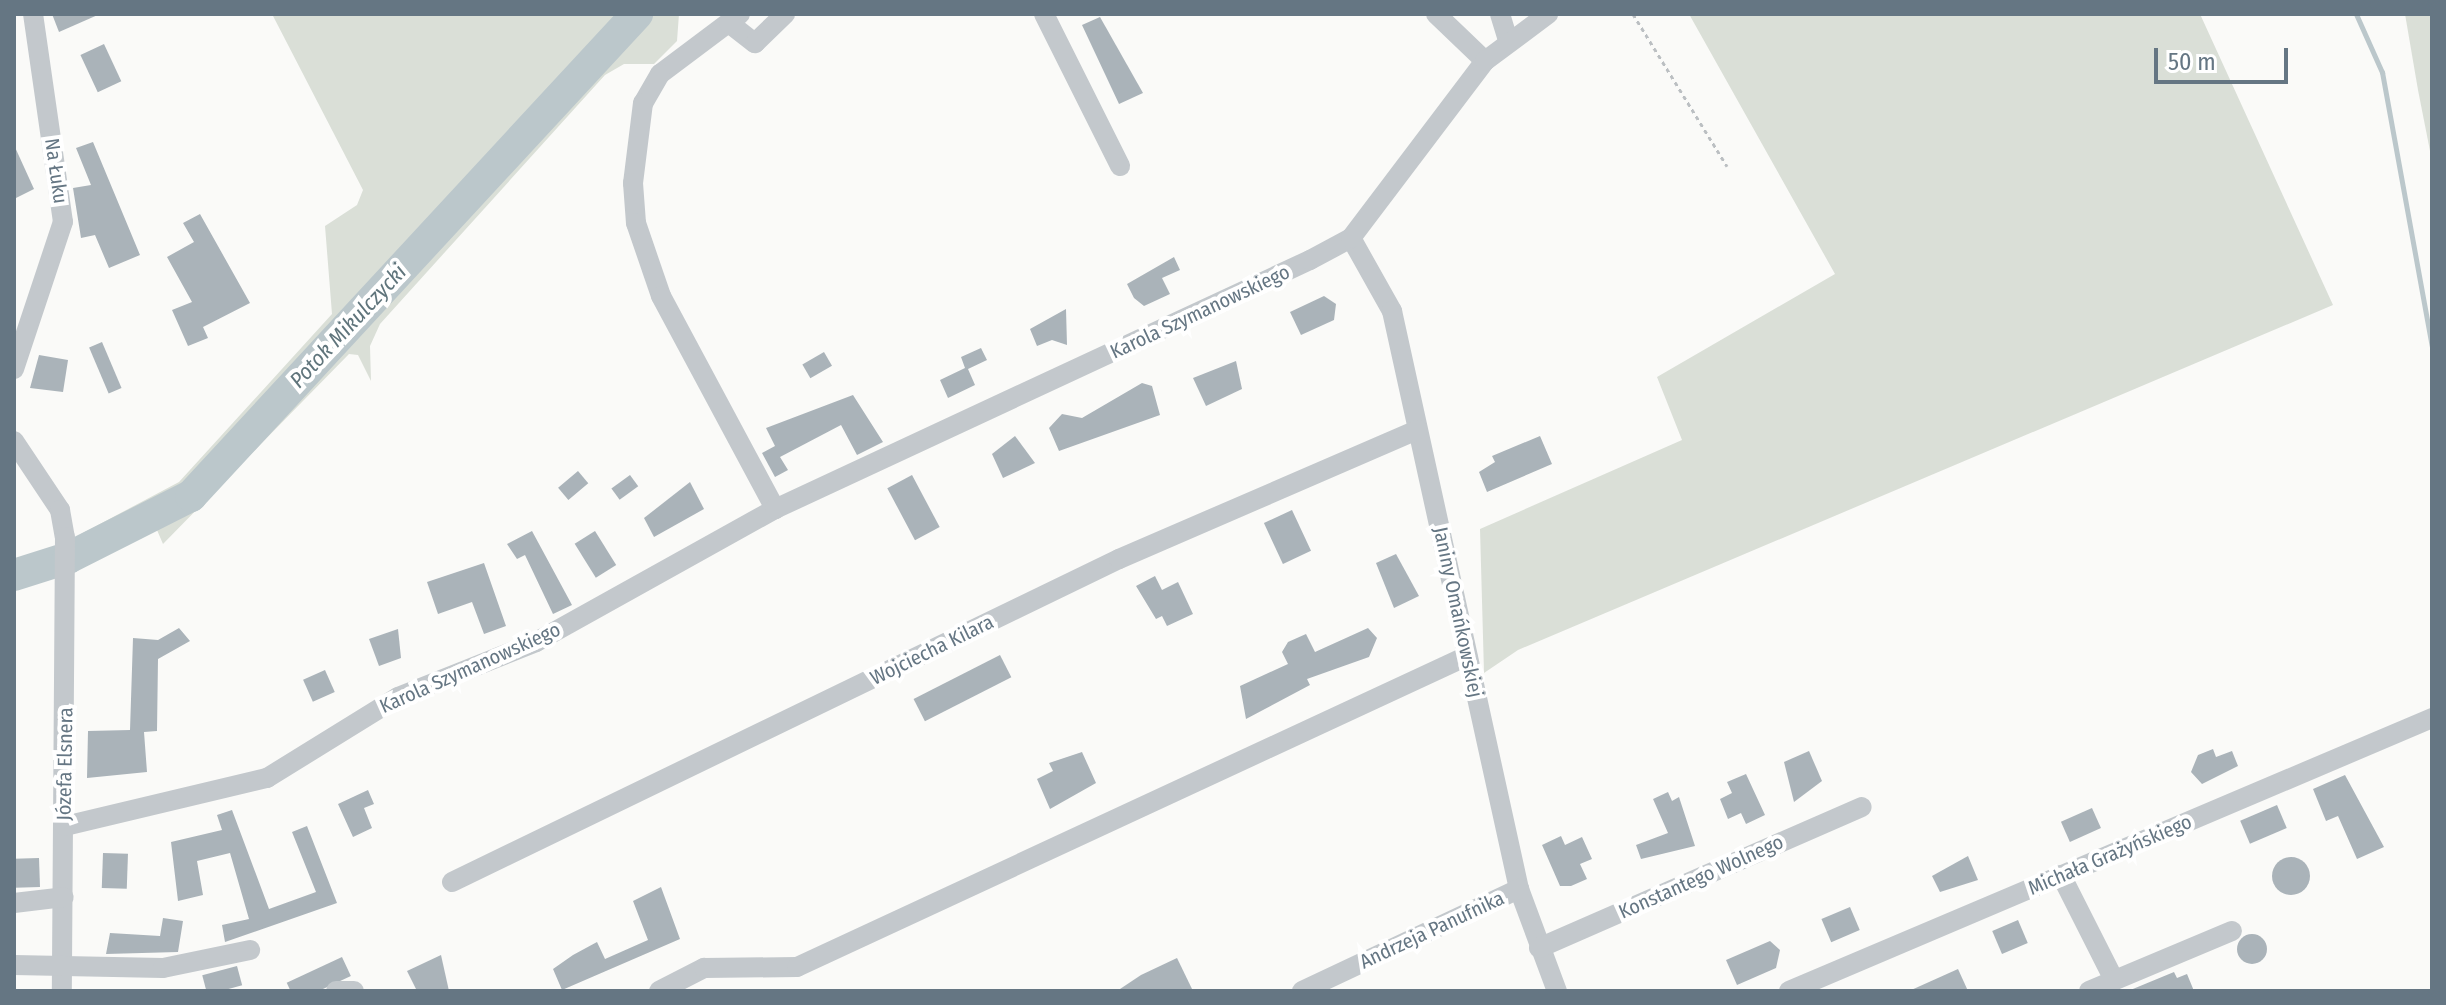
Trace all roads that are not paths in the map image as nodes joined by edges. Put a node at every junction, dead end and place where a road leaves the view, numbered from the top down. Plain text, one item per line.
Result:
1 (33, 14) edge
2 (785, 14) edge
3 (1044, 14) edge
4 (1436, 14) edge
5 (1500, 14) edge
6 (1548, 14) edge
7 (734, 18) edge
8 (1508, 40) junction
9 (1485, 61) junction
10 (1120, 166) dead end
11 (1351, 238) junction
12 (14, 369) edge
13 (1417, 430) junction
14 (14, 441) edge
15 (775, 509) junction
16 (1467, 656) junction
17 (2432, 718) edge
18 (1862, 807) dead end
19 (65, 826) junction
20 (2061, 875) junction
21 (452, 882) dead end
22 (1519, 889) junction
23 (64, 897) junction
24 (14, 903) edge
25 (2232, 931) dead end
26 (1539, 948) junction
27 (250, 950) dead end
28 (14, 965) edge
29 (62, 966) junction
30 (14, 976) edge
31 (2114, 980) junction
32 (62, 991) edge
33 (336, 991) edge
34 (354, 991) edge
35 (659, 991) edge
36 (1302, 991) edge
37 (1557, 991) edge
38 (1789, 991) edge
39 (2089, 991) edge

1 - 12 street, Na Łuku
2 - 7 street
3 - 10 street
4 - 9 street
5 - 8 street
6 - 8 street, Karola Szymanowskiego
7 - 15 street
8 - 9 street, Karola Szymanowskiego
9 - 11 street, Karola Szymanowskiego
11 - 13 street, Janiny Omańkowskiej
11 - 15 street, Karola Szymanowskiego
13 - 16 street, Janiny Omańkowskiej
13 - 21 street, Wojciecha Kilara
14 - 19 street, Józefa Elsnera
15 - 19 street, Karola Szymanowskiego
16 - 22 street, Janiny Omańkowskiej
16 - 35 street
17 - 20 street, Michała Grażyńskiego
18 - 26 street, Konstantego Wolnego
19 - 23 street, Józefa Elsnera
20 - 31 street
20 - 38 street, Michała Grażyńskiego
22 - 26 street, Janiny Omańkowskiej
22 - 36 street, Andrzeja Panufnika
23 - 24 street
23 - 29 street, Józefa Elsnera
25 - 31 street
26 - 37 street, Janiny Omańkowskiej
27 - 29 street
28 - 29 street
29 - 30 street
29 - 32 street, Józefa Elsnera
31 - 39 street
33 - 34 street

